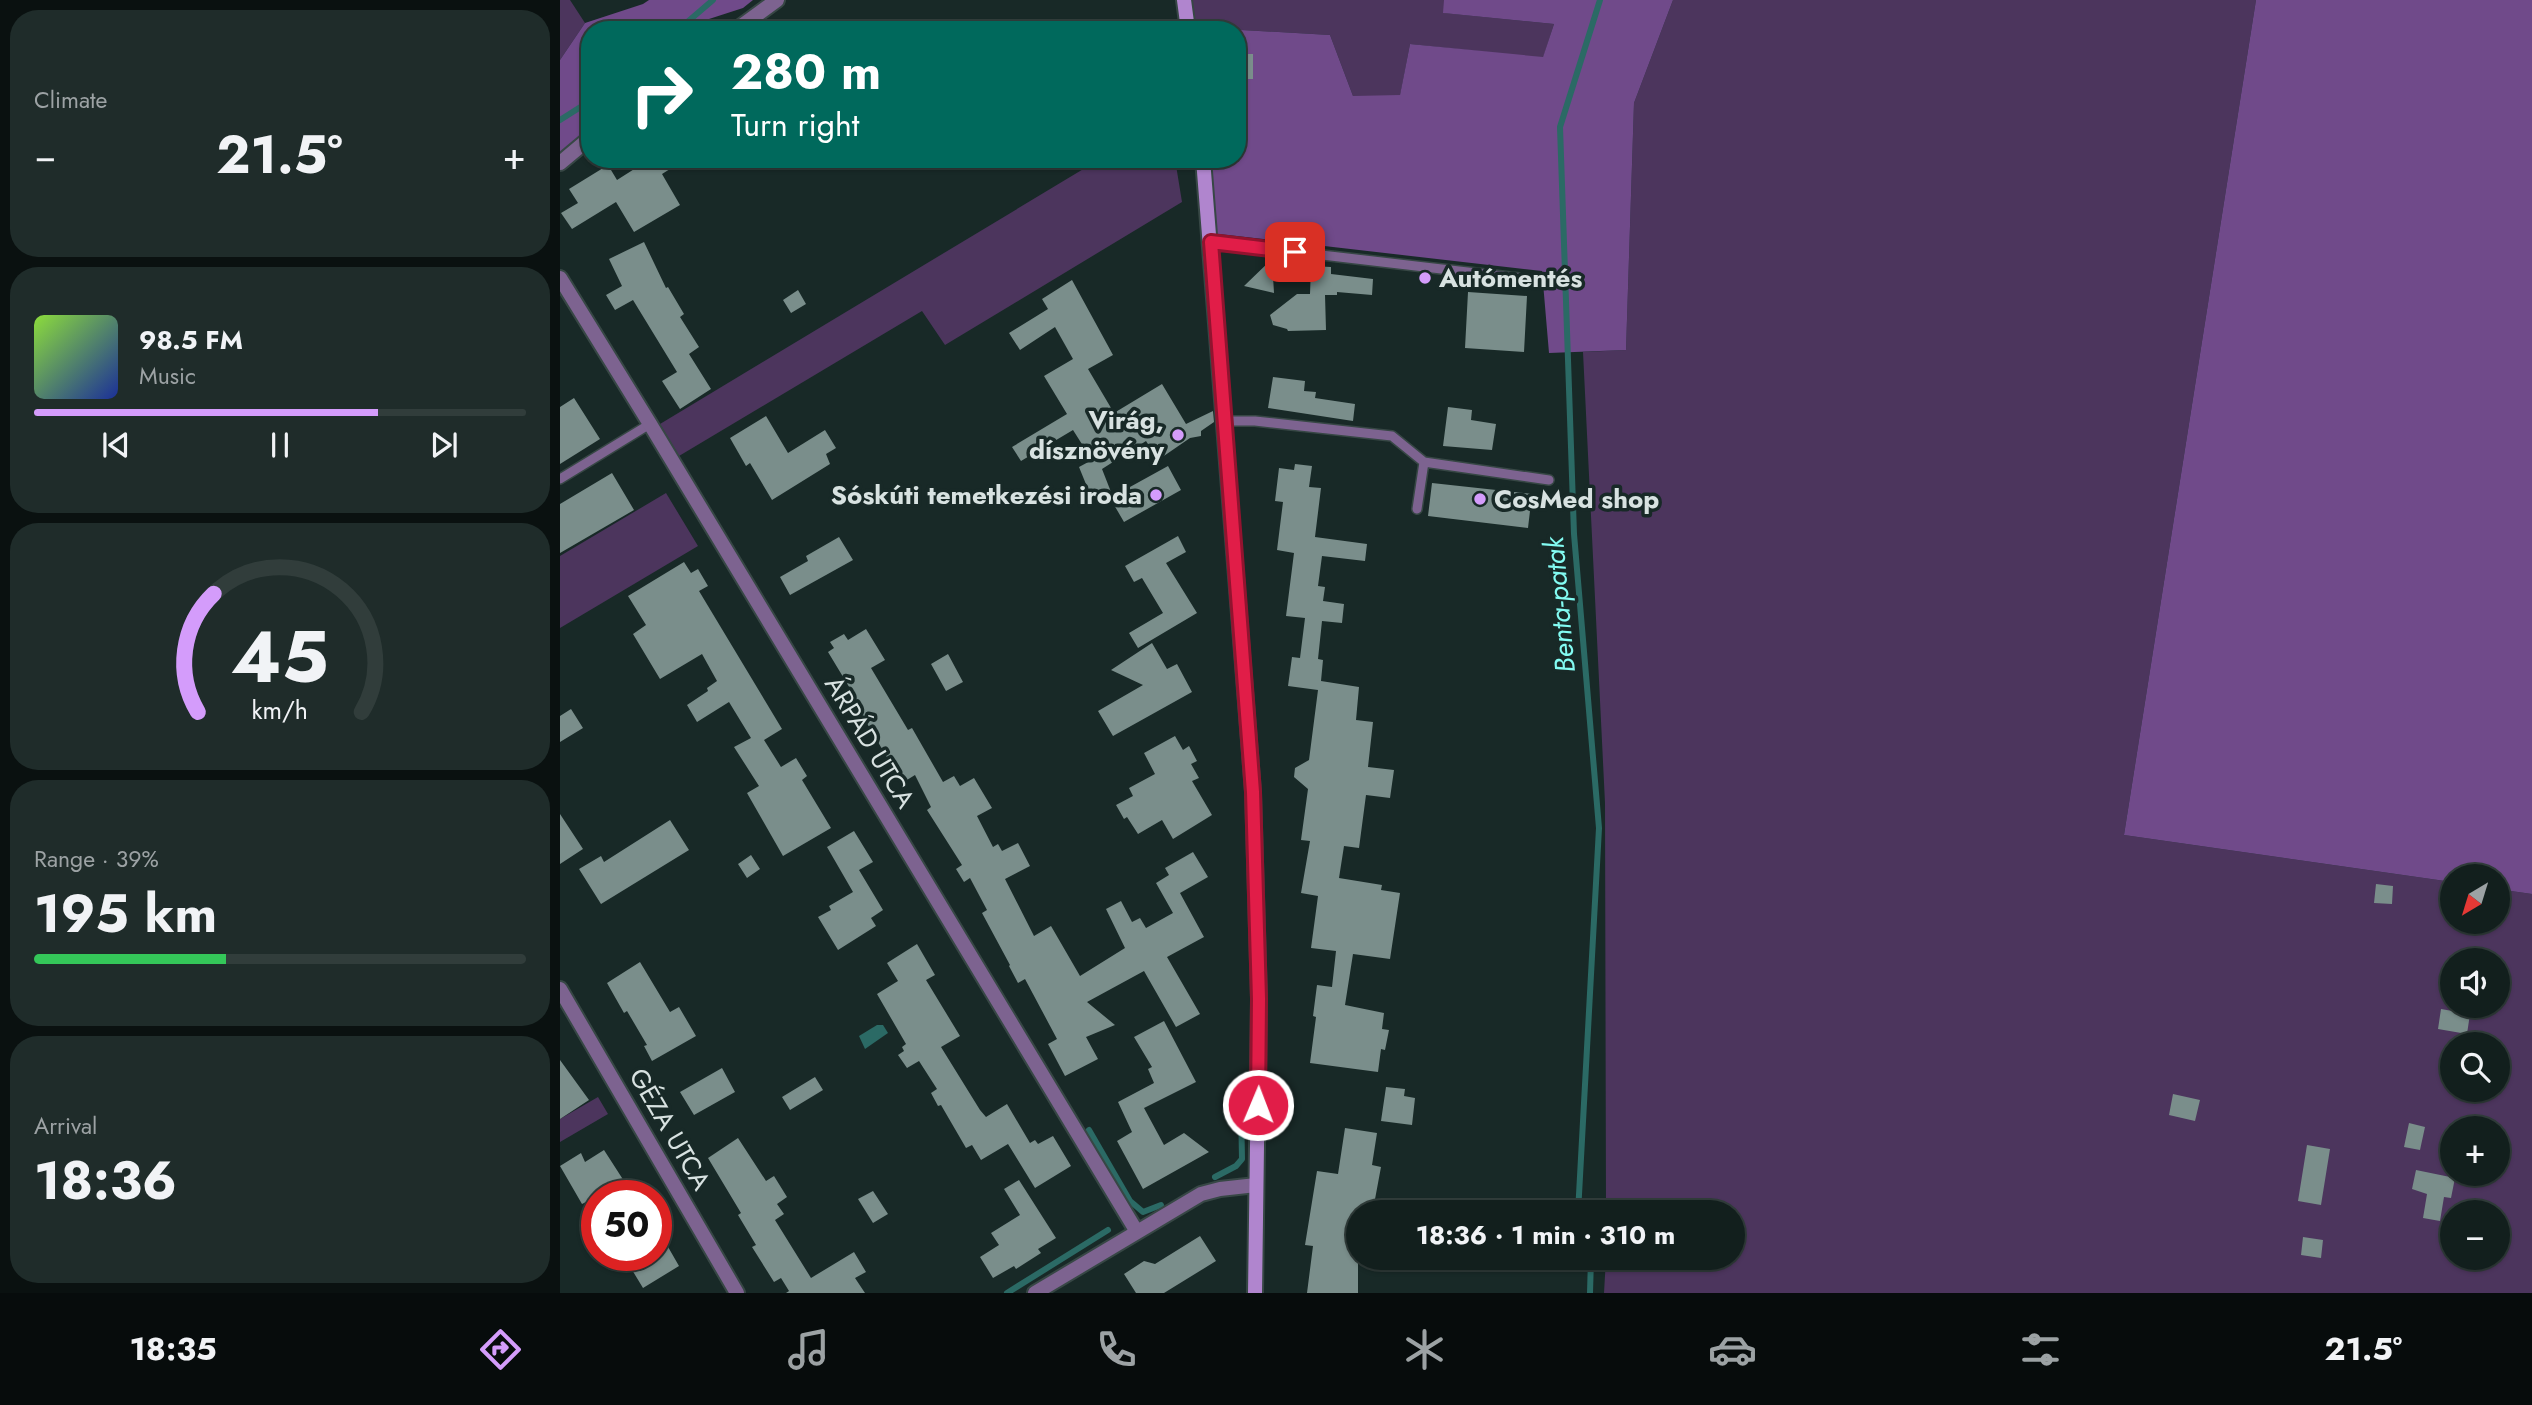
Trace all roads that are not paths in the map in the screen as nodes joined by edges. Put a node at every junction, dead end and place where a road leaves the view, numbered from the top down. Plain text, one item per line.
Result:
1 (777, 0) edge
2 (1184, 0) edge
3 (748, 21) edge
4 (1187, 21) edge
5 (581, 146) edge
6 (560, 163) edge
7 (1204, 168) edge
8 (1211, 242) junction
9 (560, 278) edge
10 (1527, 279) dead end
11 (1224, 421) junction
12 (650, 424) junction
13 (1424, 462) junction
14 (560, 479) edge
15 (1549, 480) dead end
16 (1418, 509) dead end
17 (560, 989) edge
18 (1256, 1185) junction
19 (1137, 1232) junction
20 (737, 1293) edge
21 (1035, 1293) edge
22 (1255, 1293) edge

1 - 3 street
2 - 4 main road
5 - 6 street
7 - 8 main road
8 - 10 lane
8 - 11 main road
9 - 12 street, ÁRPÁD UTCA
11 - 13 lane
11 - 18 main road
12 - 14 lane
12 - 19 street, ÁRPÁD UTCA
13 - 15 lane
13 - 16 lane
17 - 20 street, GÉZA UTCA
18 - 19 street
18 - 22 main road
19 - 21 street

